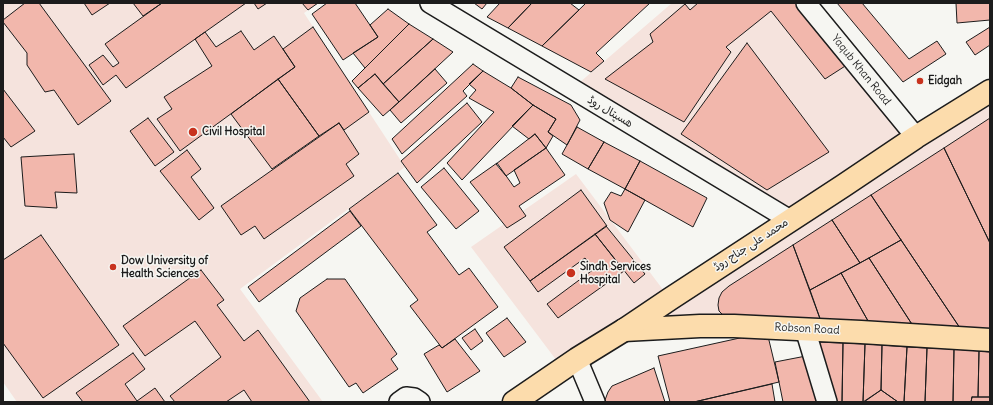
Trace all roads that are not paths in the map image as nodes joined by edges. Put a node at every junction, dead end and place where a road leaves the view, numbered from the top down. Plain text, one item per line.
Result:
1 (430, 3) edge
2 (806, 3) edge
3 (990, 91) edge
4 (916, 137) junction
5 (790, 220) junction
6 (805, 329) junction
7 (624, 330) junction
8 (990, 340) edge
9 (577, 359) junction
10 (399, 402) edge
11 (420, 402) edge
12 (514, 402) edge
13 (594, 402) edge
14 (827, 402) edge

1 - 5 street, ھسپتال روڈ
2 - 4 street, Yaqub Khan Road
3 - 4 main road, محمد علی جناح روڈ
4 - 5 main road, محمد علی جناح روڈ
5 - 7 main road, محمد علی جناح روڈ
6 - 7 main road, Robson Road
6 - 8 main road, Robson Road
6 - 14 street
7 - 9 main road, محمد علی جناح روڈ
9 - 12 main road, محمد علی جناح روڈ
9 - 13 street
10 - 11 street

